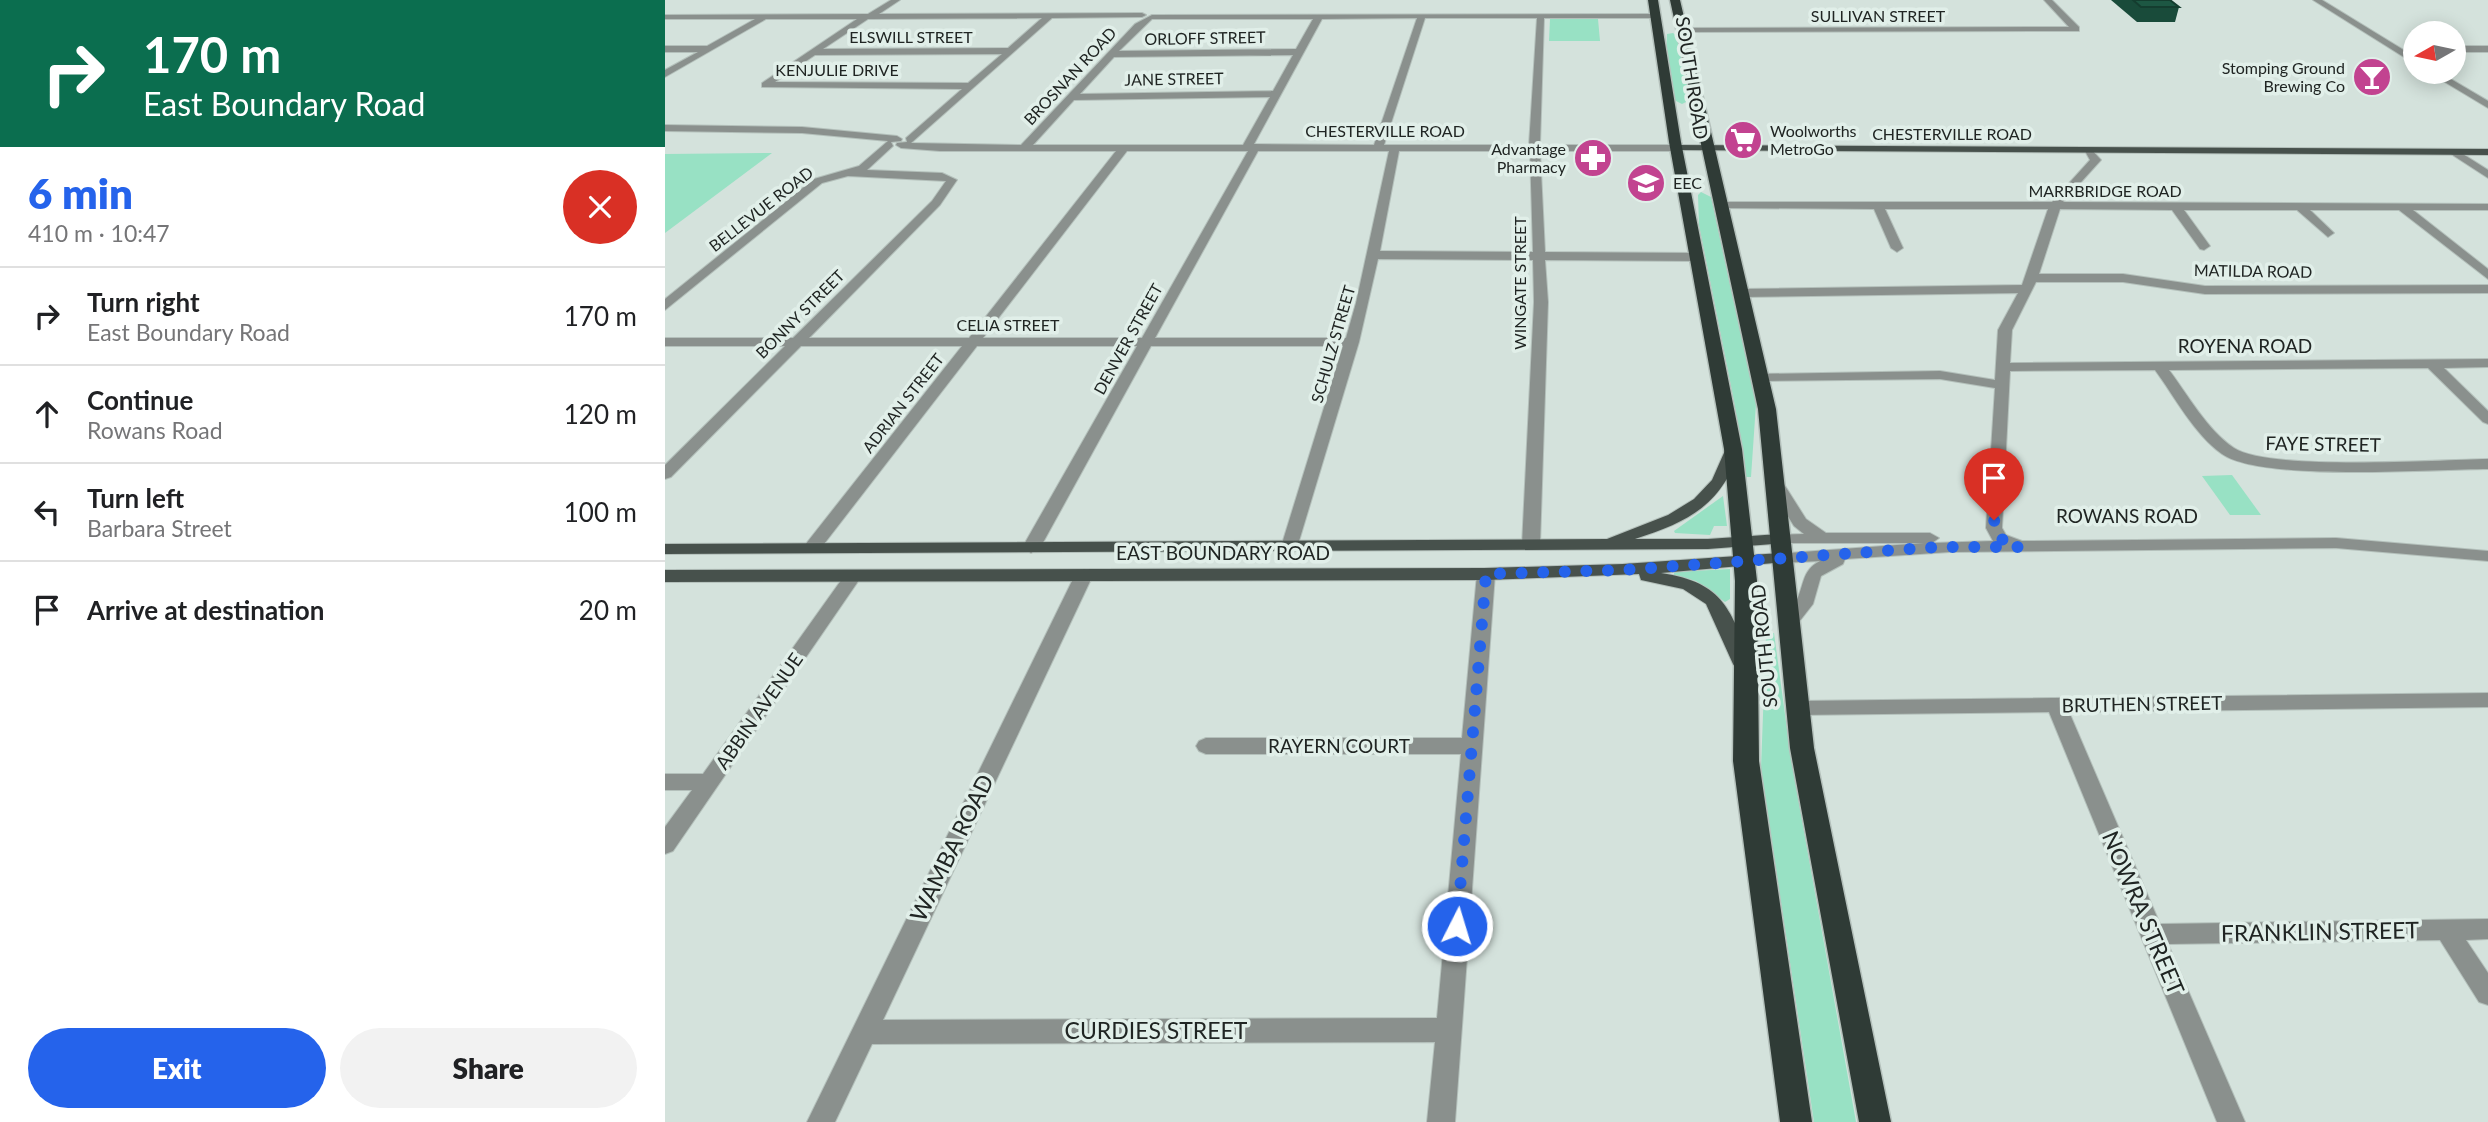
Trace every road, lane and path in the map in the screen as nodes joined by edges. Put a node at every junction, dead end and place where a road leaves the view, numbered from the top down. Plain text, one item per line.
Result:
1 (895, 0) edge
2 (1653, 0) edge
3 (1675, 0) edge
4 (2048, 0) edge
5 (2316, 0) edge
6 (1422, 14) junction
7 (868, 16) junction
8 (1049, 16) junction
9 (1319, 16) junction
10 (1655, 16) junction
11 (665, 17) edge
12 (766, 17) junction
13 (1146, 17) junction
14 (1543, 17) junction
15 (1656, 30) junction
16 (1681, 30) junction
17 (665, 49) edge
18 (710, 49) junction
19 (2396, 49) junction
20 (2403, 49) edge
21 (2466, 49) edge
22 (2488, 49) edge
23 (1009, 51) junction
24 (814, 52) junction
25 (1300, 52) junction
26 (2403, 53) edge
27 (1112, 54) junction
28 (665, 74) edge
29 (2453, 84) edge
30 (968, 86) junction
31 (1276, 94) junction
32 (1072, 97) junction
33 (2488, 105) edge
34 (1683, 106) junction
35 (665, 128) edge
36 (899, 142) junction
37 (1025, 147) junction
38 (1125, 147) junction
39 (1251, 147) junction
40 (1378, 147) junction
41 (1395, 147) junction
42 (1534, 147) junction
43 (1676, 148) junction
44 (2090, 151) junction
45 (2455, 152) junction
46 (2488, 152) edge
47 (1710, 154) junction
48 (851, 173) junction
49 (2488, 175) edge
50 (1701, 189) junction
51 (1721, 205) junction
52 (1878, 206) junction
53 (2056, 206) junction
54 (2176, 207) junction
55 (2300, 207) junction
56 (2402, 207) junction
57 (2488, 207) edge
58 (2328, 233) dead end
59 (2204, 246) dead end
60 (1897, 248) dead end
61 (1374, 255) junction
62 (1539, 256) junction
63 (1697, 257) junction
64 (2487, 280) edge
65 (2030, 284) junction
66 (1996, 291) junction
67 (1742, 293) junction
68 (665, 306) edge
69 (2017, 307) junction
70 (665, 342) edge
71 (1146, 342) junction
72 (1352, 342) junction
73 (796, 343) junction
74 (972, 343) junction
75 (2431, 363) junction
76 (2488, 363) edge
77 (2159, 366) junction
78 (2002, 367) junction
79 (1761, 377) junction
80 (2001, 385) junction
81 (2488, 419) edge
82 (1733, 449) junction
83 (2488, 464) edge
84 (665, 474) edge
85 (1774, 481) junction
86 (1821, 538) junction
87 (1999, 538) junction
88 (2187, 541) junction
89 (1531, 545) junction
90 (1598, 545) junction
91 (1290, 547) junction
92 (2020, 547) junction
93 (1031, 548) junction
94 (1153, 548) junction
95 (701, 549) junction
96 (811, 549) junction
97 (1780, 549) junction
98 (665, 550) edge
99 (1742, 552) junction
100 (1850, 555) junction
101 (2479, 555) edge
102 (1623, 570) junction
103 (1486, 574) junction
104 (1084, 575) junction
105 (1141, 575) junction
106 (671, 576) edge
107 (853, 576) junction
108 (1788, 623) junction
109 (1746, 670) junction
110 (2488, 700) edge
111 (2056, 705) junction
112 (1797, 708) junction
113 (1206, 746) dead end
114 (1473, 746) junction
115 (665, 782) edge
116 (710, 782) junction
117 (665, 845) edge
118 (2488, 929) edge
119 (2447, 930) junction
120 (2152, 934) junction
121 (2488, 994) edge
122 (1448, 1030) junction
123 (864, 1032) junction
124 (821, 1122) edge
125 (1441, 1122) edge
126 (1796, 1122) edge
127 (1875, 1122) edge
128 (2231, 1122) edge

1 - 7 street
2 - 10 highway, SOUTH ROAD
3 - 16 highway, SOUTH ROAD
4 - 16 street, SULLIVAN STREET
5 - 19 street
6 - 9 street
6 - 14 street
6 - 40 street
7 - 8 street
7 - 12 street
7 - 24 street
8 - 13 street
8 - 23 street, BELLEVUE ROAD
9 - 13 street
9 - 25 street, DENVER STREET
10 - 14 street
10 - 15 highway, SOUTH ROAD
11 - 12 street
12 - 18 street
13 - 27 street, BROSNAN ROAD
14 - 42 street, WINGATE STREET
15 - 16 highway
15 - 34 highway, SOUTH ROAD
16 - 34 highway, SOUTH ROAD
17 - 18 street
18 - 28 street
19 - 20 street
19 - 26 street
21 - 22 street
23 - 24 street, ELSWILL STREET
23 - 30 street, BELLEVUE ROAD
24 - 30 street, KENJULIE DRIVE
25 - 27 street, ORLOFF STREET
25 - 31 street, DENVER STREET
27 - 32 street, BROSNAN ROAD
29 - 33 street
30 - 36 street, BELLEVUE ROAD
31 - 32 street, JANE STREET
31 - 39 street, DENVER STREET
32 - 37 street, BROSNAN ROAD
34 - 43 highway, SOUTH ROAD
34 - 47 highway, SOUTH ROAD
35 - 36 street, CHESTERVILLE ROAD
36 - 37 street, CHESTERVILLE ROAD
36 - 48 street, BELLEVUE ROAD
37 - 38 street, CHESTERVILLE ROAD
38 - 39 street, CHESTERVILLE ROAD
38 - 74 street, ADRIAN STREET
39 - 40 street, CHESTERVILLE ROAD
39 - 71 street, DENVER STREET
40 - 41 street, CHESTERVILLE ROAD
41 - 42 street, CHESTERVILLE ROAD
41 - 61 street, SCHULZ STREET
42 - 43 street, CHESTERVILLE ROAD
42 - 62 street, WINGATE STREET
43 - 47 main road, CHESTERVILLE ROAD
43 - 50 highway, SOUTH ROAD
44 - 45 main road, CHESTERVILLE ROAD
44 - 47 main road, CHESTERVILLE ROAD
44 - 53 street
45 - 46 main road, CHESTERVILLE ROAD
45 - 49 street
47 - 50 highway, SOUTH ROAD
48 - 68 street, BELLEVUE ROAD
48 - 73 street, BONNY STREET
50 - 51 highway, SOUTH ROAD
50 - 63 highway, SOUTH ROAD
51 - 52 street, MARRBRIDGE ROAD
51 - 67 highway, SOUTH ROAD
52 - 53 street, MARRBRIDGE ROAD
52 - 60 street
53 - 54 street, MARRBRIDGE ROAD
53 - 65 street
54 - 55 street, MARRBRIDGE ROAD
54 - 59 street
55 - 56 street, MARRBRIDGE ROAD
55 - 58 street
56 - 57 street, MARRBRIDGE ROAD
56 - 64 street
61 - 62 street
61 - 72 street, SCHULZ STREET
62 - 63 street
62 - 89 street, WINGATE STREET
63 - 82 highway, SOUTH ROAD
64 - 65 street, MATILDA ROAD
65 - 66 street, MATILDA ROAD
65 - 69 street
66 - 67 street, MATILDA ROAD
66 - 69 street
67 - 79 highway, SOUTH ROAD
69 - 78 street
70 - 73 street, CELIA STREET
71 - 72 street, CELIA STREET
71 - 74 street, CELIA STREET
71 - 93 street, DENVER STREET
72 - 91 street, SCHULZ STREET
73 - 74 street, CELIA STREET
73 - 84 street, BONNY STREET
74 - 96 street, ADRIAN STREET
75 - 76 street, ROYENA ROAD
75 - 77 street, ROYENA ROAD
75 - 81 street
77 - 78 street, ROYENA ROAD
77 - 83 street, FAYE STREET
78 - 80 street
79 - 80 street
79 - 85 highway, SOUTH ROAD
80 - 87 street
82 - 90 main road
82 - 99 highway, SOUTH ROAD
85 - 86 street
85 - 97 highway, SOUTH ROAD
86 - 87 street, ROWANS ROAD
86 - 97 street, ROWANS ROAD
87 - 88 street, ROWANS ROAD
87 - 92 street
88 - 92 street, ROWANS ROAD
88 - 101 street, ROWANS ROAD
89 - 90 main road, EAST BOUNDARY ROAD
89 - 91 main road, EAST BOUNDARY ROAD
90 - 99 main road, EAST BOUNDARY ROAD
91 - 94 main road, EAST BOUNDARY ROAD
92 - 100 street, ROWANS ROAD
93 - 94 main road, EAST BOUNDARY ROAD
93 - 96 main road, EAST BOUNDARY ROAD
94 - 105 main road
95 - 96 main road, EAST BOUNDARY ROAD
95 - 98 main road, EAST BOUNDARY ROAD
95 - 106 main road
97 - 99 main road, EAST BOUNDARY ROAD
97 - 100 street, ROWANS ROAD
97 - 108 highway, SOUTH ROAD
99 - 102 main road, EAST BOUNDARY ROAD
99 - 109 highway, SOUTH ROAD
100 - 108 street
102 - 103 main road, EAST BOUNDARY ROAD
102 - 109 main road
103 - 105 main road, EAST BOUNDARY ROAD
103 - 114 street
104 - 105 main road, EAST BOUNDARY ROAD
104 - 107 main road, EAST BOUNDARY ROAD
104 - 123 street, WAMBA ROAD
106 - 107 main road, EAST BOUNDARY ROAD
107 - 116 street, ABBIN AVENUE
108 - 112 highway, SOUTH ROAD
109 - 126 highway, SOUTH ROAD
110 - 111 street, BRUTHEN STREET
111 - 112 street, BRUTHEN STREET
111 - 120 street, NOWRA STREET
112 - 127 highway, SOUTH ROAD
113 - 114 street, RAYERN COURT
114 - 122 street
115 - 116 street
116 - 117 street, ABBIN AVENUE
118 - 119 street, FRANKLIN STREET
119 - 120 street, FRANKLIN STREET
119 - 121 street
120 - 128 street, NOWRA STREET
122 - 123 street, CURDIES STREET
122 - 125 street
123 - 124 street, WAMBA ROAD

